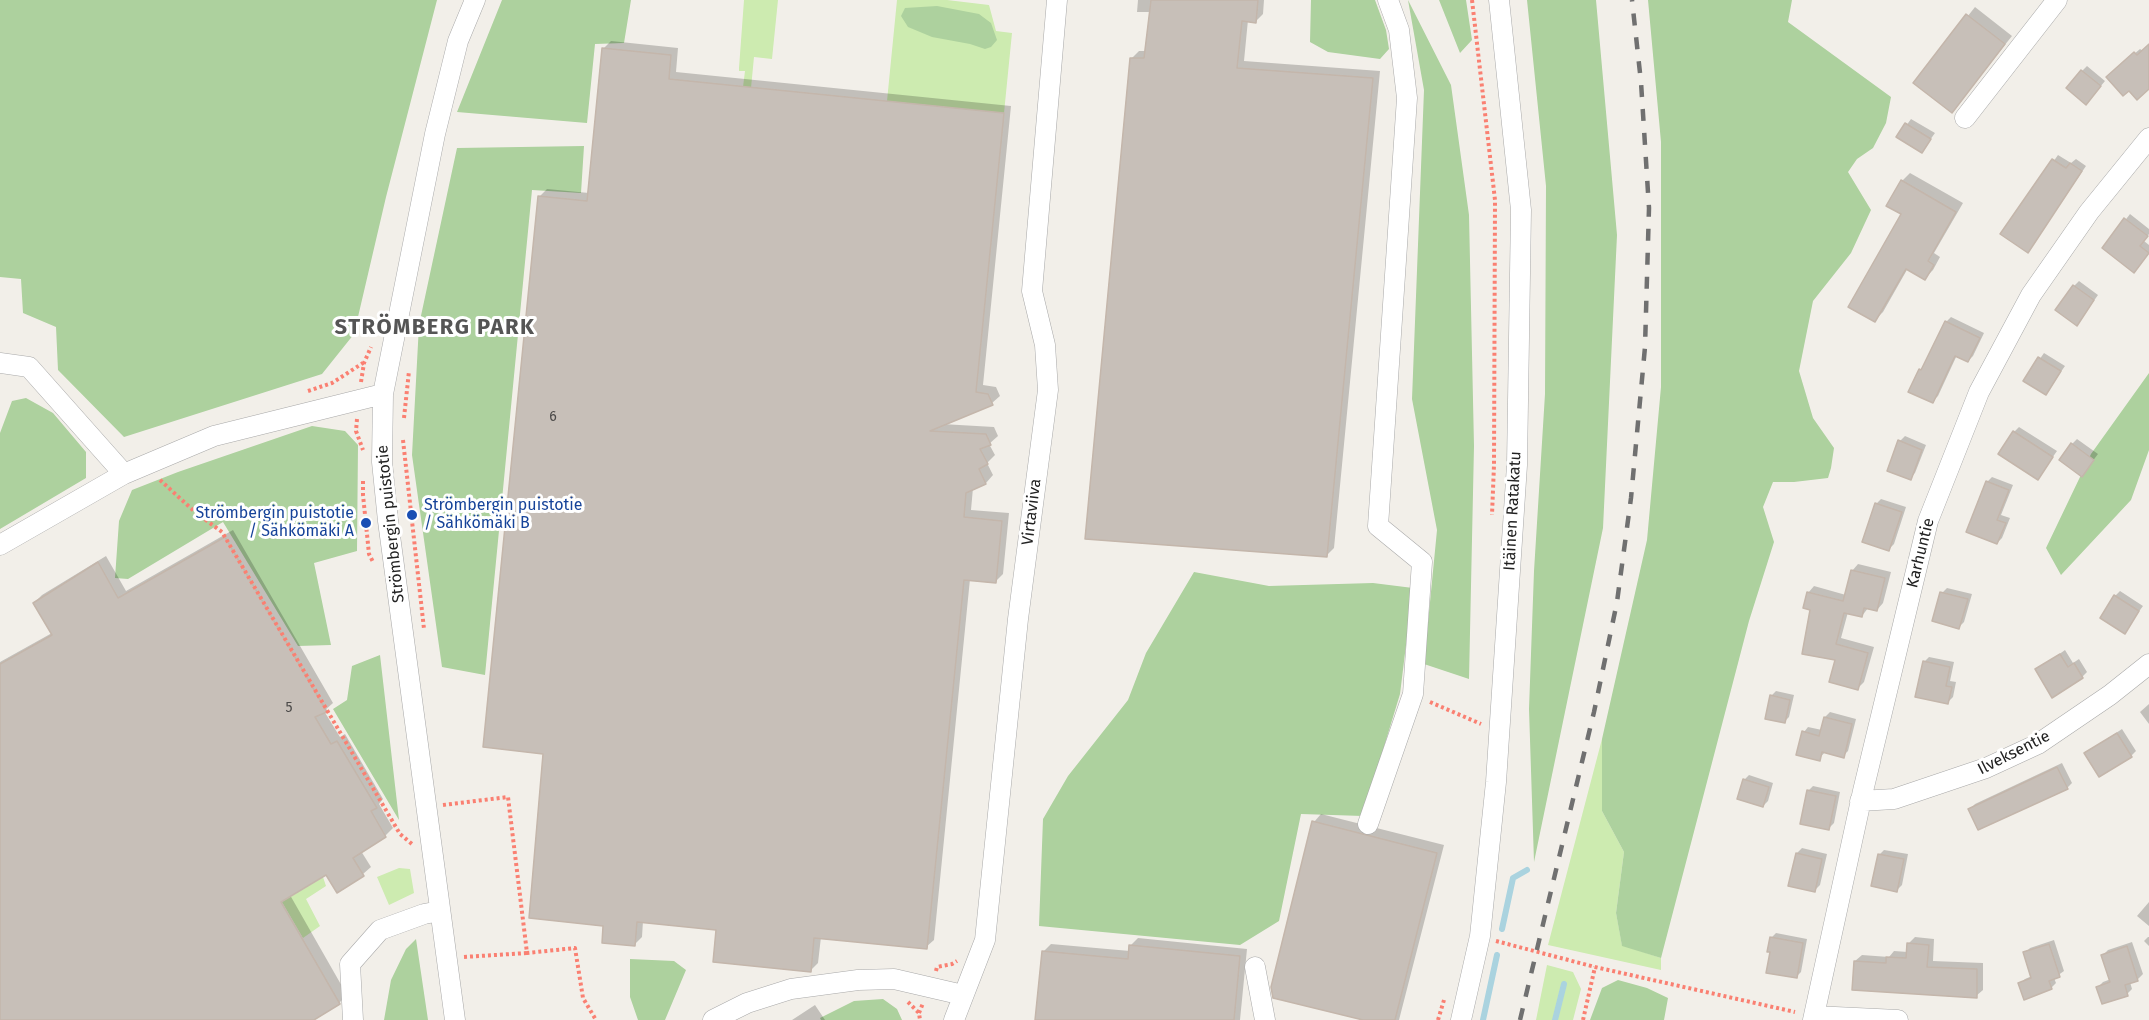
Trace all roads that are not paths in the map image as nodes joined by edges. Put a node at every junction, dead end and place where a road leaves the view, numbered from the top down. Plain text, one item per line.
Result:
1 (475, 0) edge
2 (1057, 0) edge
3 (1388, 0) edge
4 (1499, 0) edge
5 (2057, 0) edge
6 (1965, 118) dead end
7 (2149, 138) edge
8 (0, 363) edge
9 (383, 394) junction
10 (124, 474) junction
11 (0, 545) edge
12 (2149, 664) edge
13 (1860, 801) junction
14 (1368, 824) dead end
15 (440, 911) junction
16 (1255, 967) dead end
17 (963, 995) junction
18 (1813, 1018) edge
19 (353, 1020) edge
20 (455, 1020) edge
21 (713, 1020) edge
22 (954, 1020) edge
23 (1265, 1020) edge
24 (1461, 1020) edge
25 (1898, 1020) edge

1 - 9 street, Strömbergin puistotie
2 - 17 street, Virtaviiva
3 - 14 street
4 - 24 street, Itäinen Ratakatu
5 - 6 street
7 - 13 street, Karhuntie
8 - 10 street
9 - 10 street
9 - 15 street, Strömbergin puistotie
10 - 11 street
12 - 13 street, Ilveksentie
13 - 18 street, Karhuntie
15 - 19 street
15 - 20 street, Strömbergin puistotie
16 - 23 street
17 - 21 street
17 - 22 street, Virtaviiva
18 - 25 street

